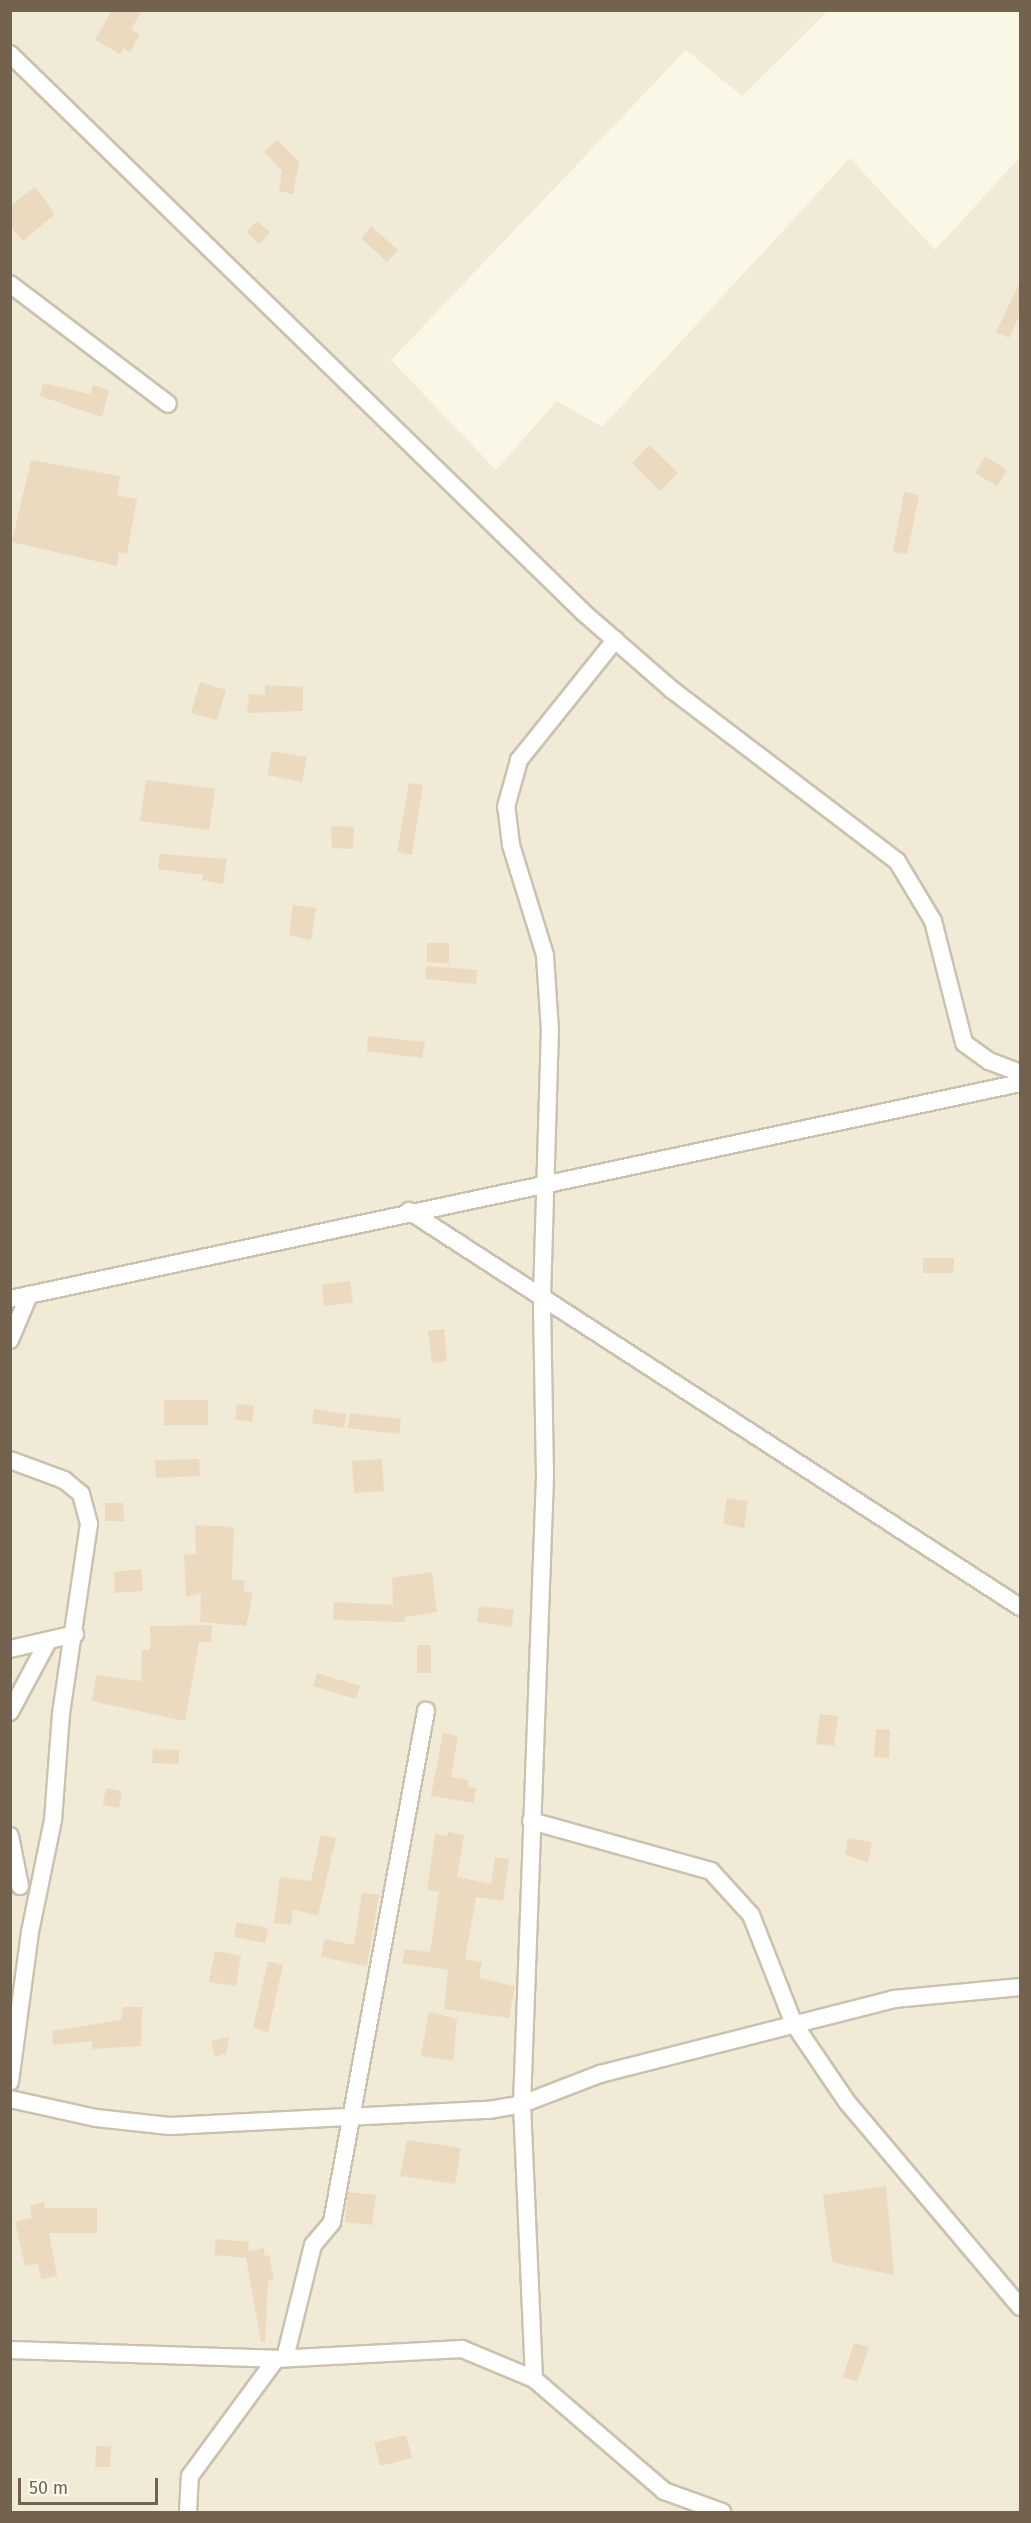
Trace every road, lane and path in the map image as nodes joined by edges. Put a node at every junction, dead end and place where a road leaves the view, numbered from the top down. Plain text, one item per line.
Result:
1 (10, 54) edge
2 (10, 284) edge
3 (168, 404) dead end
4 (615, 640) junction
5 (1020, 1073) edge
6 (1020, 1083) edge
7 (545, 1182) junction
8 (408, 1211) junction
9 (29, 1295) junction
10 (542, 1297) junction
11 (10, 1299) edge
12 (10, 1340) edge
13 (10, 1460) edge
14 (1020, 1607) edge
15 (75, 1634) junction
16 (48, 1641) junction
17 (10, 1649) edge
18 (426, 1711) dead end
19 (10, 1712) edge
20 (531, 1821) junction
21 (10, 1836) edge
22 (41, 1879) junction
23 (15, 1888) edge
24 (1020, 1987) edge
25 (794, 2024) junction
26 (10, 2082) edge
27 (10, 2099) edge
28 (522, 2104) junction
29 (350, 2119) junction
30 (1020, 2307) edge
31 (10, 2349) edge
32 (281, 2358) junction
33 (534, 2379) junction
34 (188, 2512) edge
35 (722, 2512) edge

1 - 4 street
2 - 3 street
4 - 5 street
4 - 7 street
6 - 7 street
7 - 8 street
7 - 10 street
8 - 9 street
8 - 10 street
9 - 11 street
9 - 12 street
10 - 14 street
10 - 20 street
13 - 15 street
15 - 16 street
15 - 22 street
16 - 17 street
16 - 19 street
18 - 29 street
20 - 25 street
20 - 28 street
21 - 23 street
22 - 23 street
22 - 26 street
24 - 25 street
25 - 28 street
25 - 30 street
27 - 29 street
28 - 29 street
28 - 33 street
29 - 32 street
31 - 32 street
32 - 33 street
32 - 34 street
33 - 35 street

